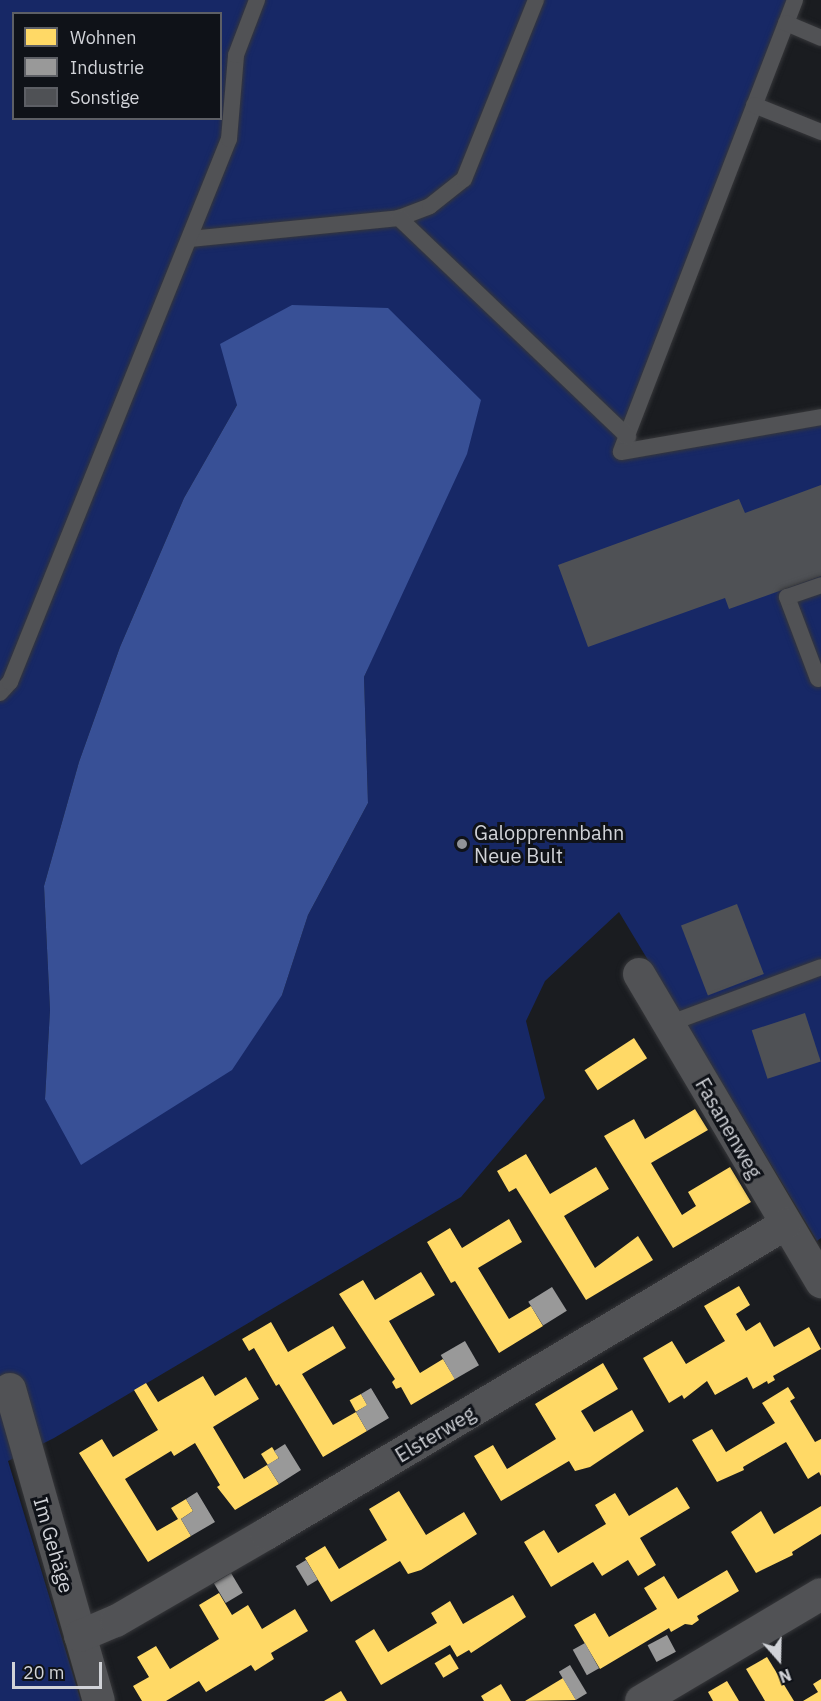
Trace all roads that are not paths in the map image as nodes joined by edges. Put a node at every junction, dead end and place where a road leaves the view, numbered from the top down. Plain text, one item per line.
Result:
1 (257, 0) edge
2 (537, 0) edge
3 (795, 0) edge
4 (786, 23) junction
5 (821, 38) edge
6 (754, 105) junction
7 (821, 132) edge
8 (399, 218) junction
9 (190, 239) junction
10 (821, 417) edge
11 (628, 437) junction
12 (821, 585) edge
13 (818, 679) dead end
14 (0, 693) edge
15 (821, 968) edge
16 (639, 974) dead end
17 (668, 1024) junction
18 (786, 1224) junction
19 (821, 1282) edge
20 (10, 1389) dead end
21 (821, 1594) edge
22 (80, 1636) junction
23 (99, 1701) edge
24 (641, 1701) edge

1 - 9 lane
2 - 8 lane
3 - 4 lane
4 - 5 lane
4 - 6 lane
6 - 7 lane
6 - 11 lane
8 - 9 lane
8 - 11 lane
9 - 14 lane
10 - 11 lane
12 - 13 lane
15 - 17 lane
16 - 17 street, Fasanenweg
17 - 18 street, Fasanenweg
18 - 19 street, Fasanenweg
18 - 22 street, Elsterweg
20 - 22 street, Im Gehäge
21 - 24 street
22 - 23 street, Im Gehäge

